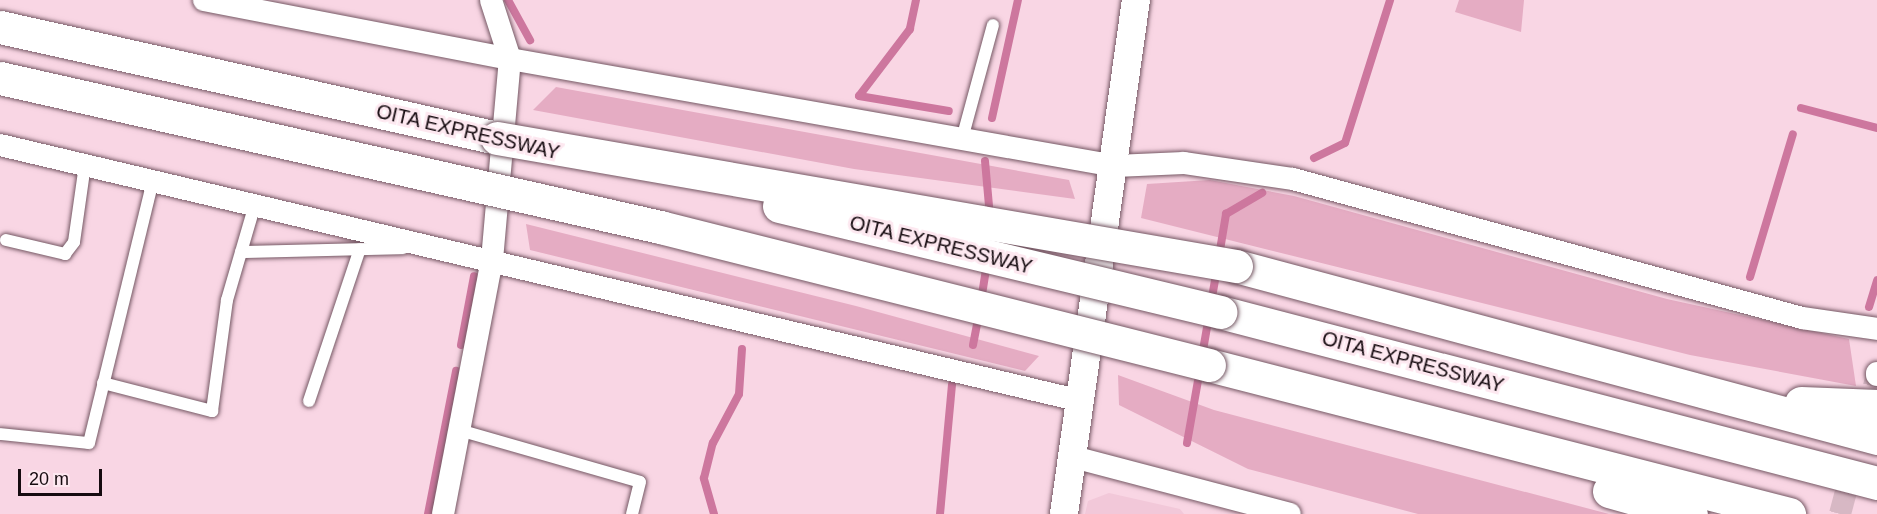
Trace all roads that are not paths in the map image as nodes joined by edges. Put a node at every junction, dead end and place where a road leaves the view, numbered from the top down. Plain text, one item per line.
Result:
1 (204, 0) edge
2 (491, 0) edge
3 (1136, 0) edge
4 (993, 25) dead end
5 (0, 27) edge
6 (510, 59) junction
7 (0, 78) edge
8 (497, 138) junction
9 (962, 139) junction
10 (0, 145) edge
11 (85, 165) junction
12 (1115, 166) junction
13 (153, 180) junction
14 (255, 204) junction
15 (6, 240) dead end
16 (438, 247) junction
17 (360, 249) junction
18 (241, 252) junction
19 (492, 260) junction
20 (1877, 329) edge
21 (1588, 360) junction
22 (1207, 372) junction
23 (103, 383) junction
24 (309, 401) dead end
25 (1081, 401) junction
26 (1877, 406) edge
27 (459, 430) junction
28 (0, 434) edge
29 (1877, 438) edge
30 (1073, 457) junction
31 (1877, 483) edge
32 (443, 514) edge
33 (632, 514) edge
34 (1064, 514) edge
35 (1290, 514) edge
36 (1691, 514) edge
37 (1789, 514) edge

1 - 6 street
2 - 6 street
3 - 12 street
4 - 9 lane
5 - 8 highway, OITA EXPRESSWAY
6 - 9 street
6 - 19 street
7 - 22 highway, bridge
8 - 21 highway, bridge
8 - 31 highway, OITA EXPRESSWAY, bridge
9 - 12 street
10 - 11 street
11 - 13 street
11 - 15 lane
12 - 20 street
12 - 25 street
13 - 14 street
13 - 23 lane
14 - 16 street
14 - 18 lane
16 - 17 lane
16 - 19 street
17 - 18 lane
17 - 24 lane
18 - 23 lane
19 - 25 street
19 - 27 street
21 - 26 highway
21 - 29 highway
22 - 36 highway
22 - 37 highway
23 - 28 lane
25 - 30 street
27 - 32 street
27 - 33 lane
30 - 34 street
30 - 35 street

